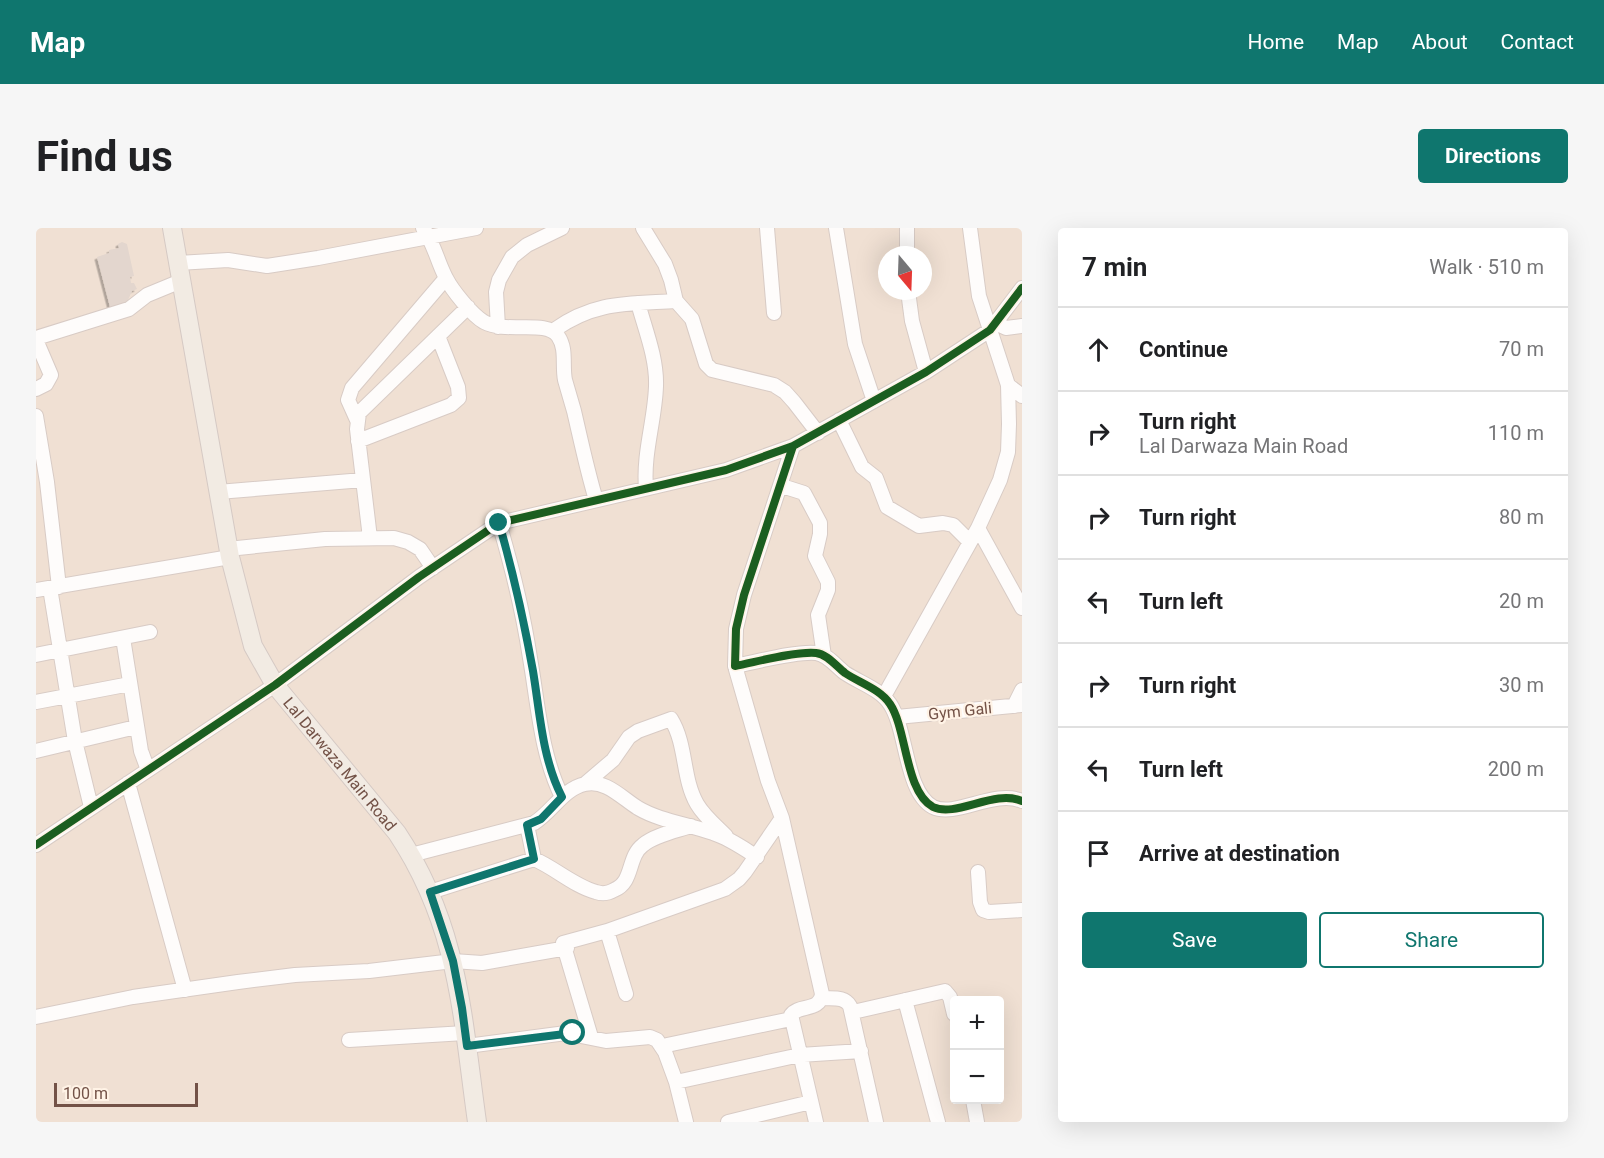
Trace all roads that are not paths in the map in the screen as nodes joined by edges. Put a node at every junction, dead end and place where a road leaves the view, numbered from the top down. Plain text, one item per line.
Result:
1 (172, 228) edge
2 (476, 228) edge
3 (562, 228) edge
4 (643, 228) edge
5 (767, 228) edge
6 (836, 228) edge
7 (907, 228) edge
8 (970, 228) edge
9 (426, 233) edge
10 (907, 246) edge
11 (179, 272) junction
12 (446, 278) junction
13 (1022, 288) edge
14 (909, 300) edge
15 (676, 302) junction
16 (638, 303) junction
17 (468, 307) junction
18 (774, 313) dead end
19 (1022, 326) edge
20 (498, 327) junction
21 (992, 327) junction
22 (554, 330) junction
23 (438, 336) junction
24 (36, 339) edge
25 (926, 372) junction
26 (1008, 385) junction
27 (36, 389) edge
28 (1022, 396) edge
29 (874, 401) junction
30 (36, 416) edge
31 (357, 420) junction
32 (840, 420) junction
33 (818, 433) junction
34 (358, 441) junction
35 (793, 446) junction
36 (363, 480) junction
37 (782, 486) junction
38 (646, 488) junction
39 (218, 492) junction
40 (596, 500) junction
41 (499, 523) junction
42 (978, 528) junction
43 (370, 538) junction
44 (970, 542) junction
45 (229, 553) junction
46 (433, 567) junction
47 (48, 588) edge
48 (1022, 608) edge
49 (150, 632) dead end
50 (123, 638) junction
51 (60, 650) junction
52 (36, 655) edge
53 (824, 656) junction
54 (735, 666) junction
55 (130, 684) junction
56 (275, 685) junction
57 (1022, 690) edge
58 (68, 696) junction
59 (884, 696) junction
60 (36, 702) edge
61 (1018, 705) edge
62 (897, 717) junction
63 (136, 726) junction
64 (75, 741) junction
65 (36, 751) edge
66 (148, 770) junction
67 (128, 783) junction
68 (586, 783) junction
69 (562, 797) junction
70 (1022, 801) edge
71 (91, 807) junction
72 (782, 818) junction
73 (527, 825) junction
74 (691, 826) junction
75 (729, 839) junction
76 (36, 845) edge
77 (411, 855) junction
78 (757, 857) junction
79 (534, 859) junction
80 (978, 872) dead end
81 (430, 892) junction
82 (1022, 910) edge
83 (608, 931) junction
84 (565, 948) junction
85 (453, 961) junction
86 (185, 990) junction
87 (626, 994) dead end
88 (822, 998) junction
89 (905, 1000) junction
90 (950, 1001) edge
91 (853, 1012) junction
92 (36, 1017) edge
93 (791, 1019) junction
94 (591, 1037) junction
95 (466, 1040) junction
96 (349, 1041) dead end
97 (667, 1045) dead end
98 (861, 1051) junction
99 (800, 1055) junction
100 (676, 1082) junction
101 (811, 1102) junction
102 (974, 1104) edge
103 (477, 1122) edge
104 (686, 1122) edge
105 (728, 1122) edge
106 (816, 1122) edge
107 (876, 1122) edge
108 (938, 1122) edge
109 (977, 1122) edge

1 - 11 main road, Lal Darwaza Main Road
2 - 9 street
3 - 20 street
4 - 15 street
5 - 18 street
6 - 29 street
7 - 10 street
8 - 21 street
9 - 11 street
9 - 12 street
11 - 24 street
11 - 39 main road, Lal Darwaza Main Road
12 - 17 street
12 - 31 street
13 - 21 street
14 - 25 street
15 - 16 street
15 - 33 street
16 - 22 street
16 - 38 street
17 - 20 street
17 - 23 street
19 - 21 street
20 - 22 street
21 - 25 street
21 - 26 street
22 - 40 street
23 - 31 street
23 - 34 street
24 - 27 street
25 - 29 street
26 - 28 street
26 - 42 street
29 - 32 street
30 - 47 street
31 - 34 street
32 - 33 street
32 - 44 street
33 - 35 street
34 - 36 street
35 - 37 street
35 - 38 street
36 - 39 street
36 - 43 street
37 - 53 street
37 - 54 street
38 - 40 street
39 - 45 main road, Lal Darwaza Main Road
40 - 41 street
41 - 46 street
41 - 69 street
42 - 44 street
42 - 48 street
43 - 45 street
43 - 46 street
44 - 59 street
45 - 47 street
45 - 56 main road, Lal Darwaza Main Road
46 - 56 street
47 - 51 street
49 - 50 street
50 - 51 street
50 - 55 street
51 - 52 street
51 - 58 street
53 - 54 street
53 - 59 street
54 - 72 street
55 - 58 street
55 - 63 street
56 - 66 street
56 - 77 main road, Lal Darwaza Main Road
57 - 61 street
58 - 60 street
58 - 64 street
59 - 62 street
61 - 62 street, Gym Gali
62 - 70 street
63 - 64 street
63 - 66 street
64 - 65 street
64 - 71 street
66 - 67 street
67 - 71 street
67 - 86 street
68 - 69 street
68 - 74 street
68 - 75 street
69 - 73 street
71 - 76 street
72 - 78 street
72 - 88 street
73 - 77 street
73 - 79 street
74 - 75 street
74 - 79 street
75 - 78 street
77 - 81 main road, Lal Darwaza Main Road
78 - 83 street
79 - 81 street
80 - 82 street
81 - 85 main road, Lal Darwaza Main Road
83 - 84 street
83 - 87 street
84 - 85 street
84 - 94 street
85 - 86 street
85 - 95 main road, Lal Darwaza Main Road
86 - 92 street
88 - 91 street
88 - 93 street
89 - 90 street
89 - 91 street
89 - 108 street
91 - 98 street
93 - 97 street
93 - 99 street
94 - 95 street
94 - 100 street
95 - 96 street
95 - 103 main road, Lal Darwaza Main Road
98 - 99 street
98 - 107 street
99 - 100 street
99 - 101 street
100 - 104 street
101 - 105 street
101 - 106 street
102 - 109 street

